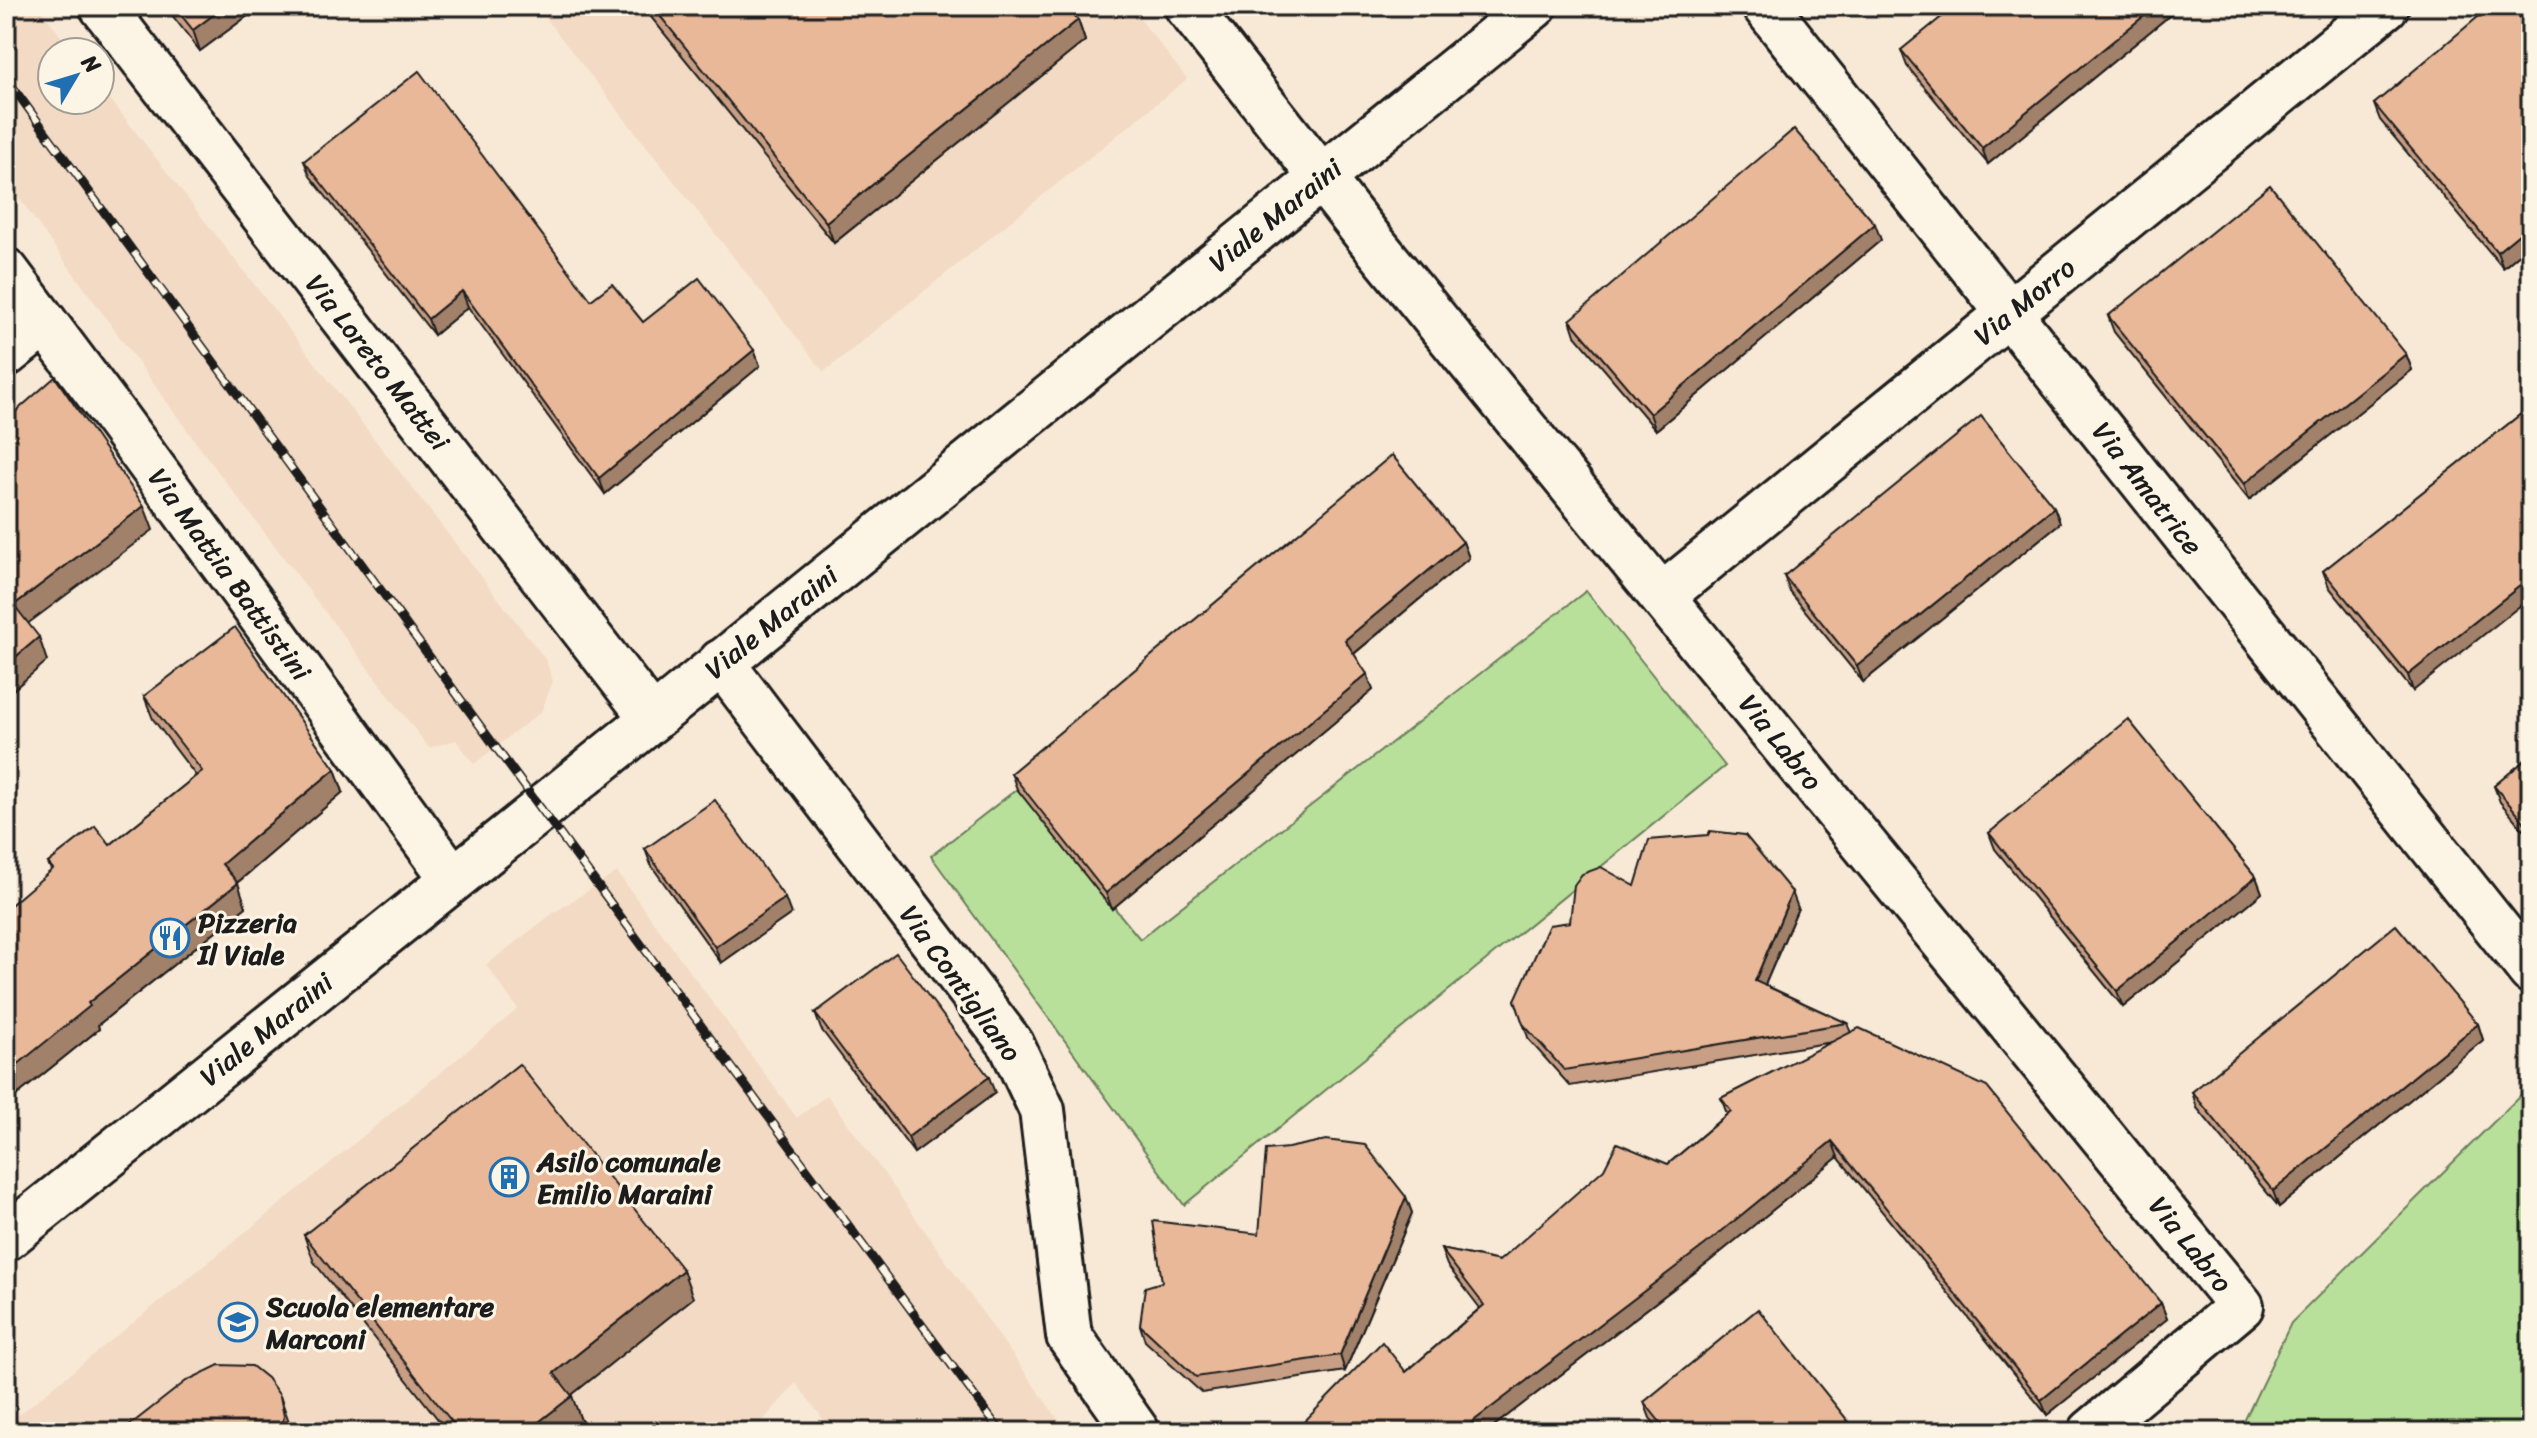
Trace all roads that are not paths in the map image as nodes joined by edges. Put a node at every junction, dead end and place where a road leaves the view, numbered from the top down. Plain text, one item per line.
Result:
1 (102, 6) edge
2 (1187, 6) edge
3 (1534, 6) edge
4 (1765, 6) edge
5 (2386, 6) edge
6 (1321, 178) junction
7 (6, 271) edge
8 (2009, 313) junction
9 (45, 323) junction
10 (6, 354) edge
11 (1662, 596) junction
12 (721, 662) junction
13 (652, 718) junction
14 (453, 879) junction
15 (2531, 971) edge
16 (9, 1229) edge
17 (1137, 1432) edge
18 (2091, 1432) edge

1 - 13 street, Via Loreto Mattei
2 - 6 street, Via Labro
3 - 6 street, Viale Maraini
4 - 8 street, Via Amatrice
5 - 8 street, Via Morro
6 - 11 street, Via Labro
6 - 12 street, Viale Maraini
7 - 9 street, Via Mattia Battistini
8 - 11 street, Via Morro
8 - 15 street, Via Amatrice
9 - 10 street
9 - 14 street, Via Mattia Battistini
11 - 18 street, Via Labro
12 - 13 street, Viale Maraini
12 - 17 street, Via Contigliano
13 - 14 street, Viale Maraini
14 - 16 street, Viale Maraini

